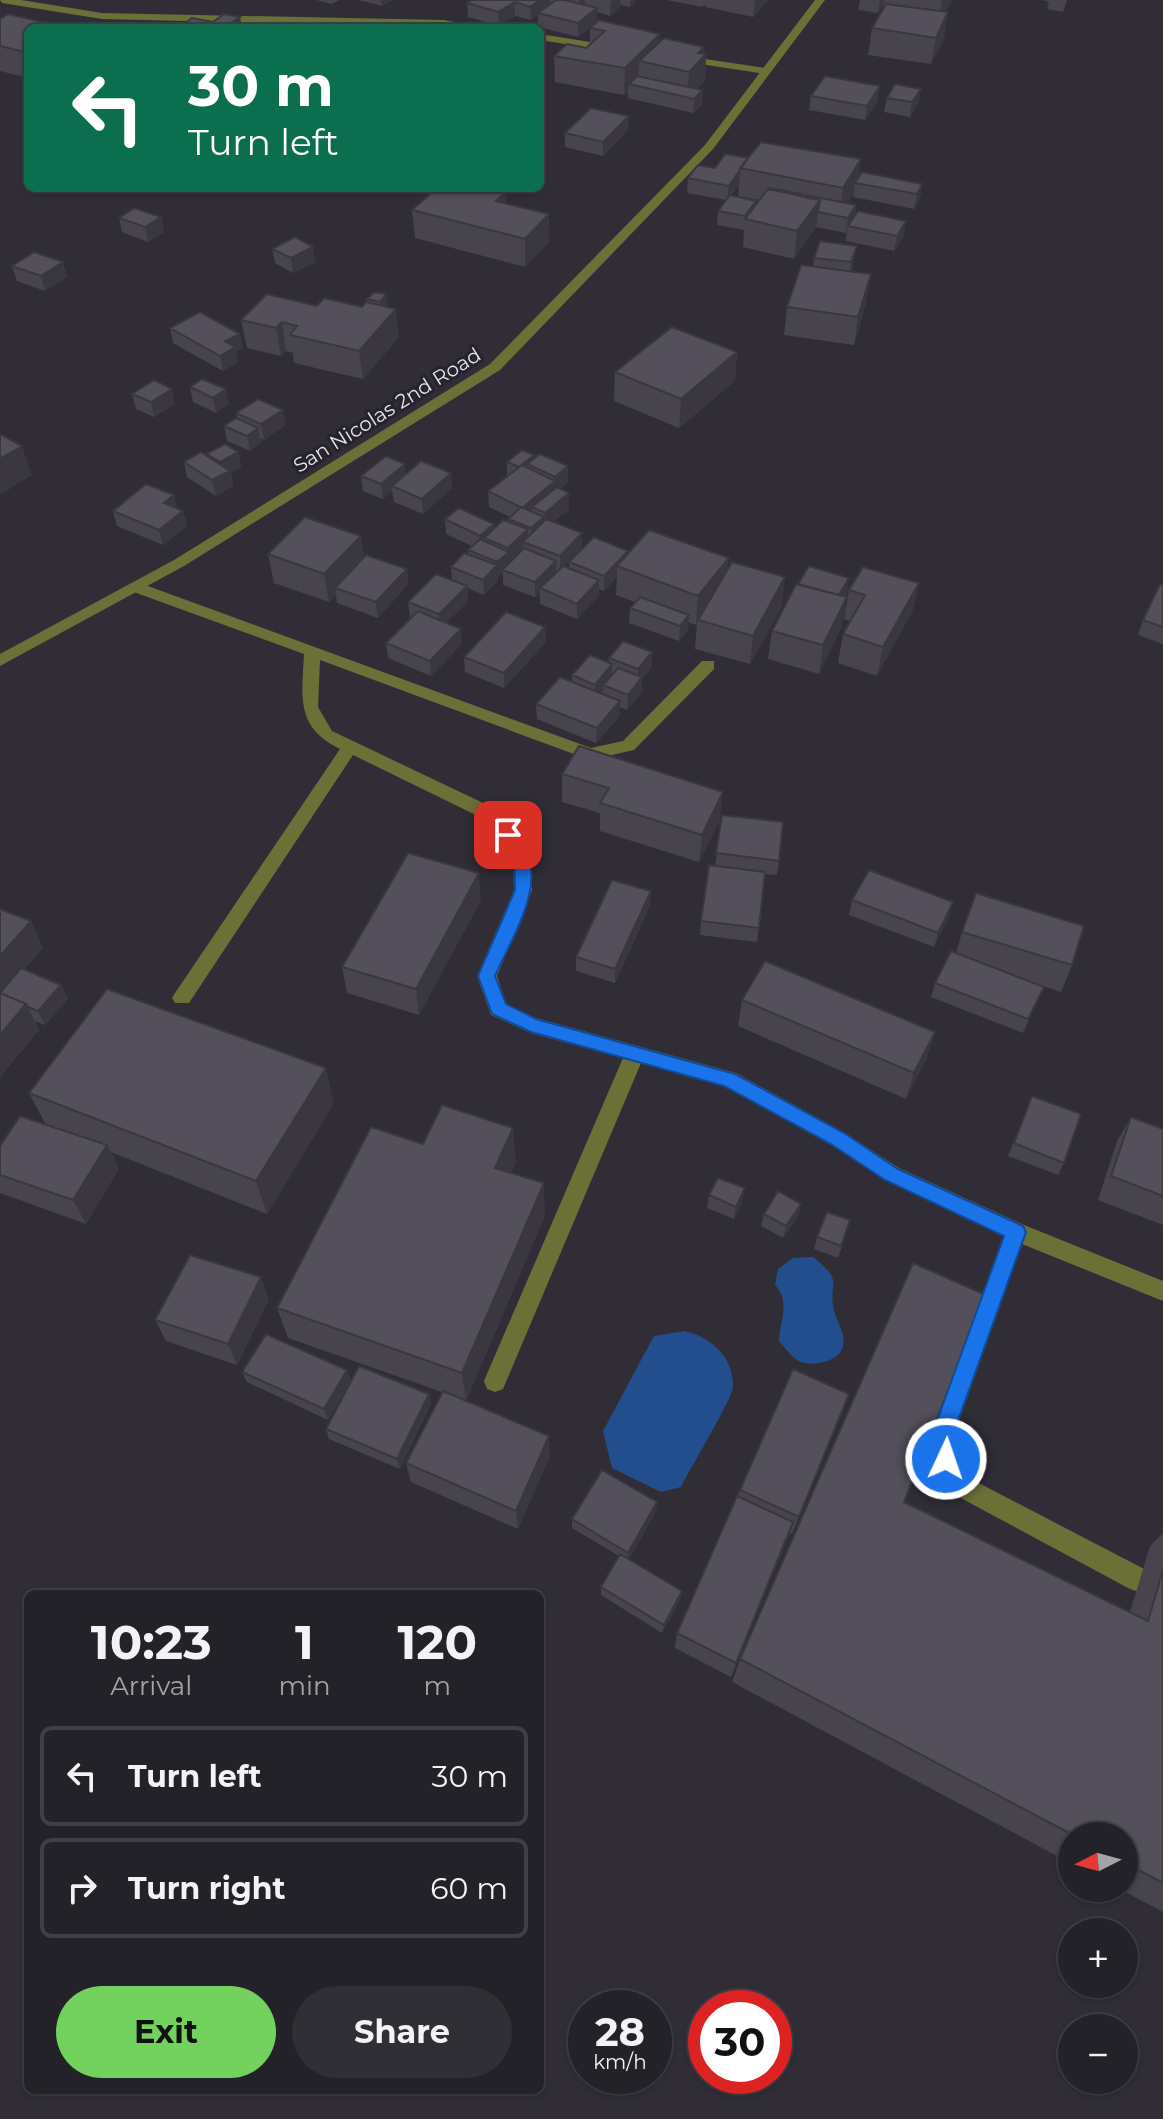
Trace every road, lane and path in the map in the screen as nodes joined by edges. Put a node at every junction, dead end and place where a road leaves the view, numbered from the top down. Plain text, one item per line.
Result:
1 (2, 0) edge
2 (820, 0) edge
3 (451, 24) edge
4 (544, 38) edge
5 (631, 51) edge
6 (661, 55) edge
7 (766, 71) junction
8 (137, 587) junction
9 (312, 651) junction
10 (0, 661) edge
11 (708, 665) dead end
12 (351, 745) junction
13 (182, 998) dead end
14 (635, 1054) junction
15 (1016, 1232) junction
16 (1163, 1291) edge
17 (495, 1381) dead end
18 (1139, 1580) dead end

1 - 3 street
2 - 7 street, San Nicolas 2nd Road
4 - 5 street
6 - 7 street
7 - 8 street, San Nicolas 2nd Road
8 - 9 street
8 - 10 street, San Nicolas 2nd Road
9 - 11 street
9 - 12 street
12 - 13 street
12 - 14 street
14 - 15 street
14 - 17 street
15 - 16 street
15 - 18 street

